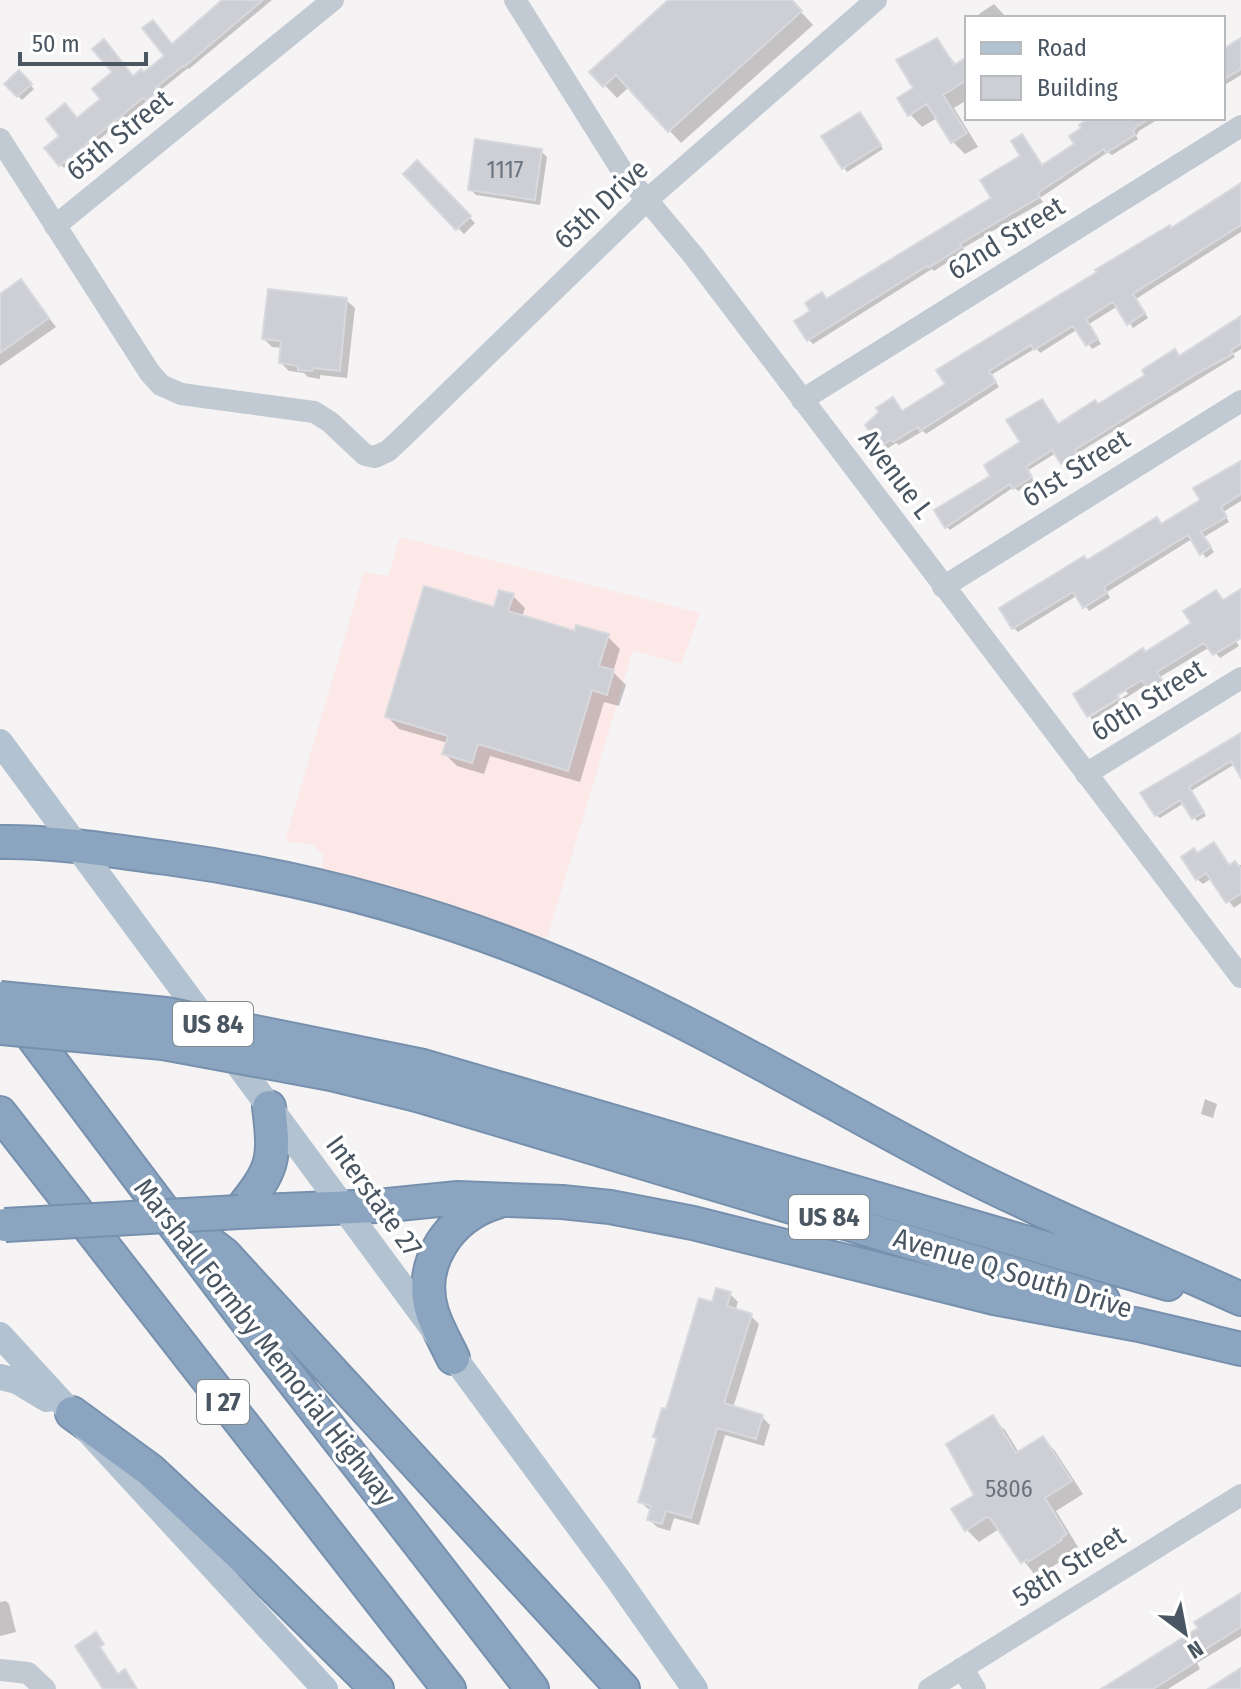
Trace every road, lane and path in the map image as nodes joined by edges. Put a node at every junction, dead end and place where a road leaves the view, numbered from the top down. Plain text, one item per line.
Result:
1 (333, 0) edge
2 (515, 0) edge
3 (876, 0) edge
4 (1241, 126) edge
5 (0, 139) edge
6 (647, 200) junction
7 (55, 226) junction
8 (802, 400) junction
9 (1241, 401) edge
10 (943, 587) junction
11 (1241, 678) edge
12 (0, 742) edge
13 (1086, 774) junction
14 (15, 842) edge
15 (76, 845) junction
16 (1233, 952) edge
17 (1241, 977) edge
18 (0, 996) edge
19 (0, 1028) edge
20 (420, 1080) junction
21 (269, 1107) junction
22 (0, 1113) edge
23 (504, 1200) junction
24 (156, 1202) junction
25 (344, 1208) junction
26 (239, 1212) junction
27 (2, 1225) edge
28 (1241, 1301) edge
29 (0, 1335) edge
30 (1241, 1346) edge
31 (453, 1358) junction
32 (0, 1377) edge
33 (72, 1413) junction
34 (1241, 1495) edge
35 (962, 1668) junction
36 (0, 1670) edge
37 (45, 1689) edge
38 (325, 1689) edge
39 (377, 1689) edge
40 (449, 1689) edge
41 (532, 1689) edge
42 (623, 1689) edge
43 (695, 1689) edge
44 (929, 1689) edge
45 (975, 1689) edge

1 - 7 street, 65th Street
2 - 6 street, Avenue L
3 - 6 street, 65th Drive
4 - 8 street, 62nd Street
5 - 7 street
6 - 7 street, 65th Drive
6 - 8 street, Avenue L
8 - 10 street, Avenue L
9 - 10 street, 61st Street
10 - 13 street, Avenue L
11 - 13 street, 60th Street
12 - 15 main road, Interstate 27
13 - 16 street, Avenue L
14 - 15 highway
15 - 21 main road, Interstate 27
15 - 28 highway
16 - 17 street, Avenue L
18 - 20 highway, US 84, bridge
18 - 24 highway, Marshall Formby Memorial Highway / I 27
19 - 20 highway, US 84, bridge
20 - 28 highway, Avenue Q South Drive / US 84
20 - 30 highway, Avenue Q South Drive / US 84
21 - 25 main road, Interstate 27
21 - 26 highway
22 - 40 highway, I 27
23 - 25 highway
23 - 30 highway
23 - 31 highway
24 - 41 highway, Marshall Formby Memorial Highway / I 27
24 - 42 highway
25 - 26 highway
25 - 31 main road, Interstate 27
26 - 27 highway, bridge
29 - 33 main road
31 - 43 main road, Interstate 27
32 - 33 main road
33 - 38 main road
33 - 39 highway
34 - 35 street, 58th Street
35 - 44 street, 58th Street
35 - 45 street
36 - 37 street

